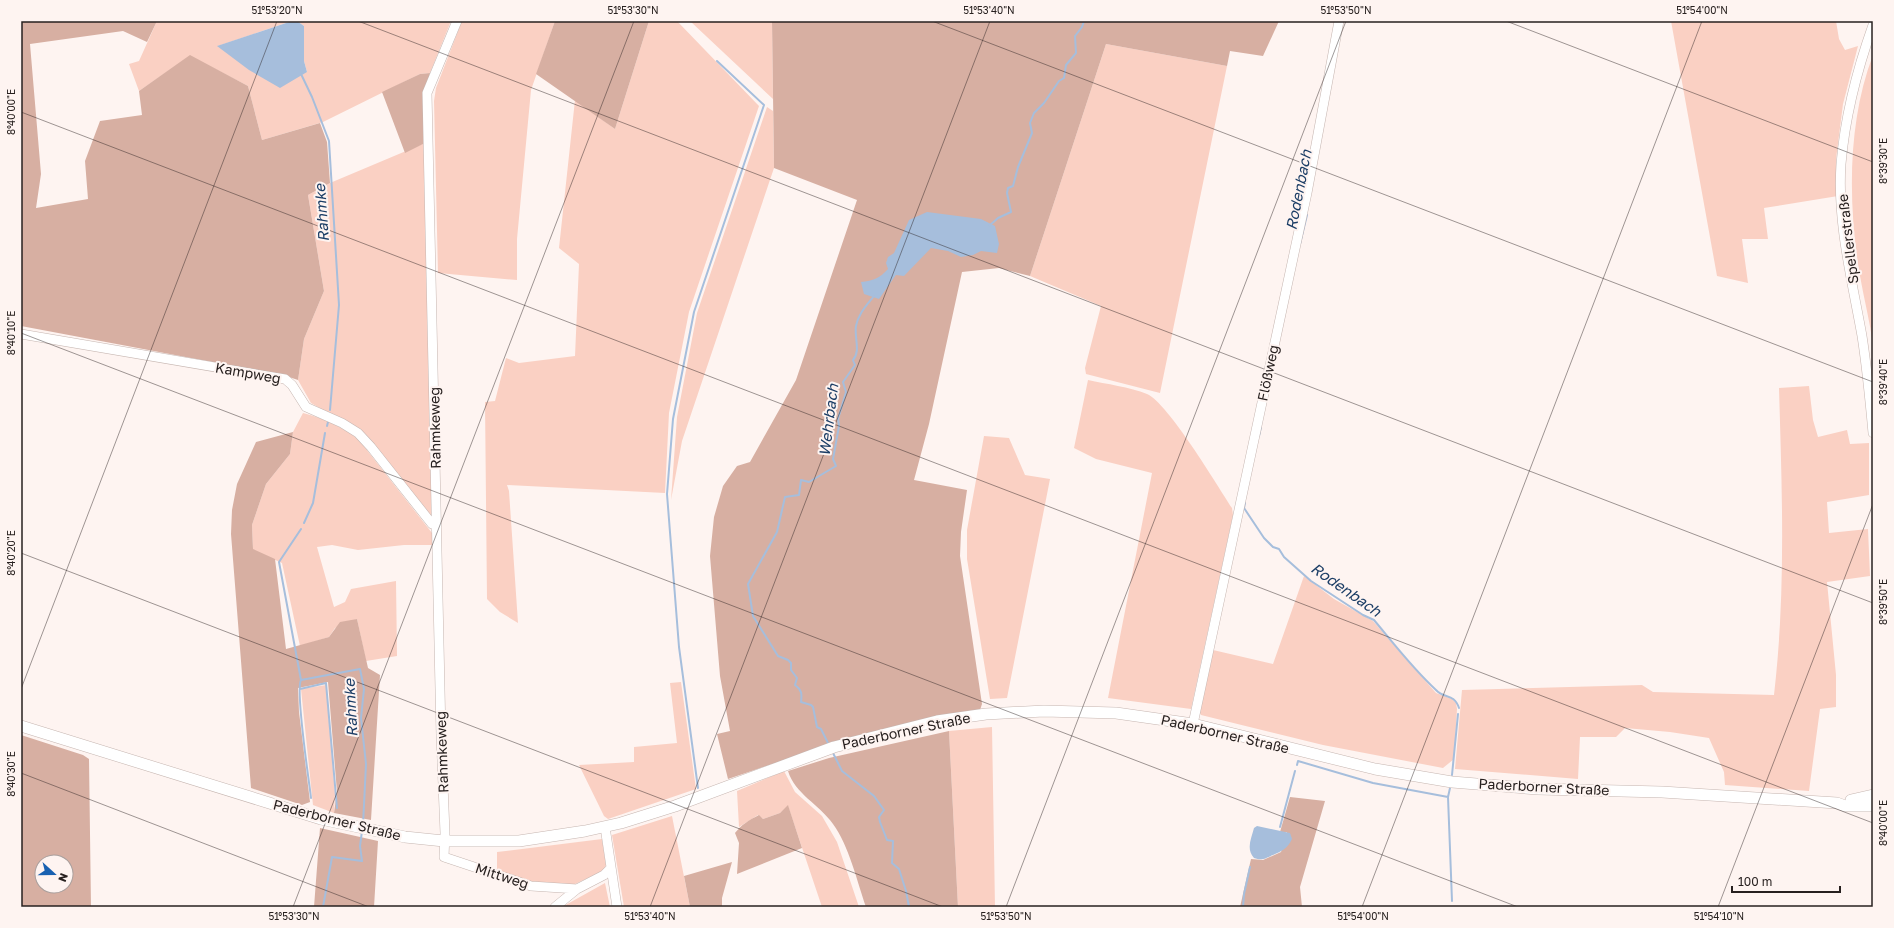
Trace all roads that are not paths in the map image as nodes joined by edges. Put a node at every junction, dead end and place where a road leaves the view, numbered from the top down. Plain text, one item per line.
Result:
1 (457, 21) edge
2 (1339, 21) edge
3 (1873, 25) edge
4 (21, 334) edge
5 (1868, 351) edge
6 (1873, 432) edge
7 (438, 525) junction
8 (1193, 724) junction
9 (21, 726) edge
10 (1873, 795) edge
11 (1837, 803) junction
12 (1873, 806) edge
13 (604, 827) junction
14 (444, 841) junction
15 (610, 869) junction
16 (577, 889) junction
17 (555, 907) edge
18 (617, 907) edge

1 - 7 street, Rahmkeweg
2 - 8 street, Flößweg
3 - 5 street, Spellerstraße
4 - 7 street, Kampweg
5 - 6 street, Spellerstraße
7 - 14 street, Rahmkeweg
8 - 11 main road, Paderborner Straße
8 - 13 main road, Paderborner Straße
9 - 14 main road, Paderborner Straße
10 - 11 main road, Paderborner Straße
11 - 12 main road, Paderborner Straße
13 - 14 main road, Paderborner Straße
13 - 15 street
14 - 16 street, Mittweg
15 - 16 street
15 - 18 street
16 - 17 street

